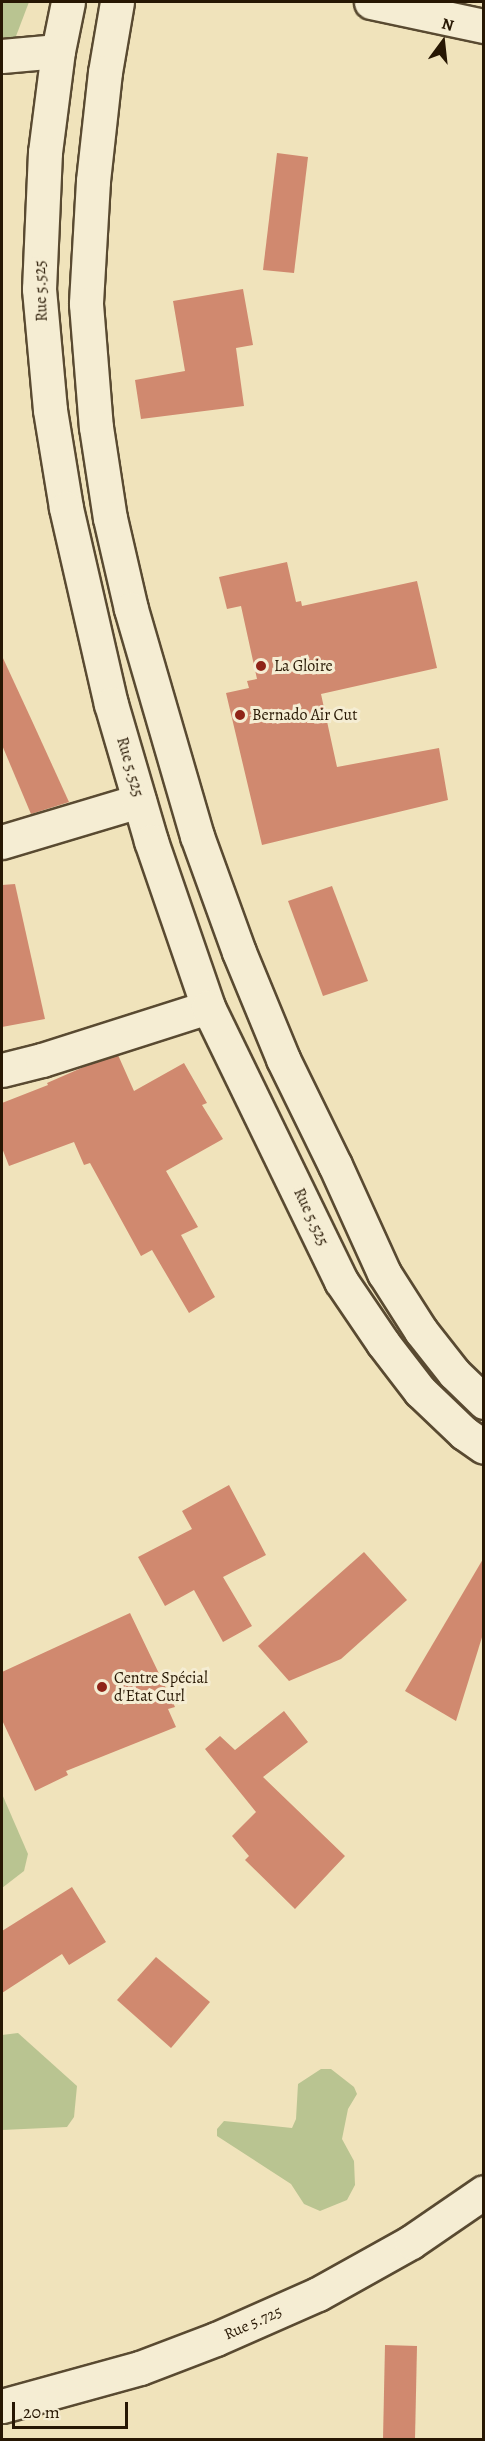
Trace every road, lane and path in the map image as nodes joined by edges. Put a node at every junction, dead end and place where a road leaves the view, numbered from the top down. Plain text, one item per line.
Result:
1 (68, 2) edge
2 (117, 2) edge
3 (371, 2) edge
4 (483, 26) edge
5 (58, 51) junction
6 (2, 56) edge
7 (139, 801) junction
8 (2, 842) edge
9 (208, 1007) junction
10 (2, 1070) edge
11 (483, 1402) edge
12 (483, 1447) edge
13 (483, 2192) edge
14 (2, 2406) edge

1 - 5 street, Rue 5.525
2 - 11 street
3 - 4 street
5 - 6 street
5 - 7 street, Rue 5.525
7 - 8 street
7 - 9 street, Rue 5.525
9 - 10 street
9 - 12 street, Rue 5.525
13 - 14 street, Rue 5.725

